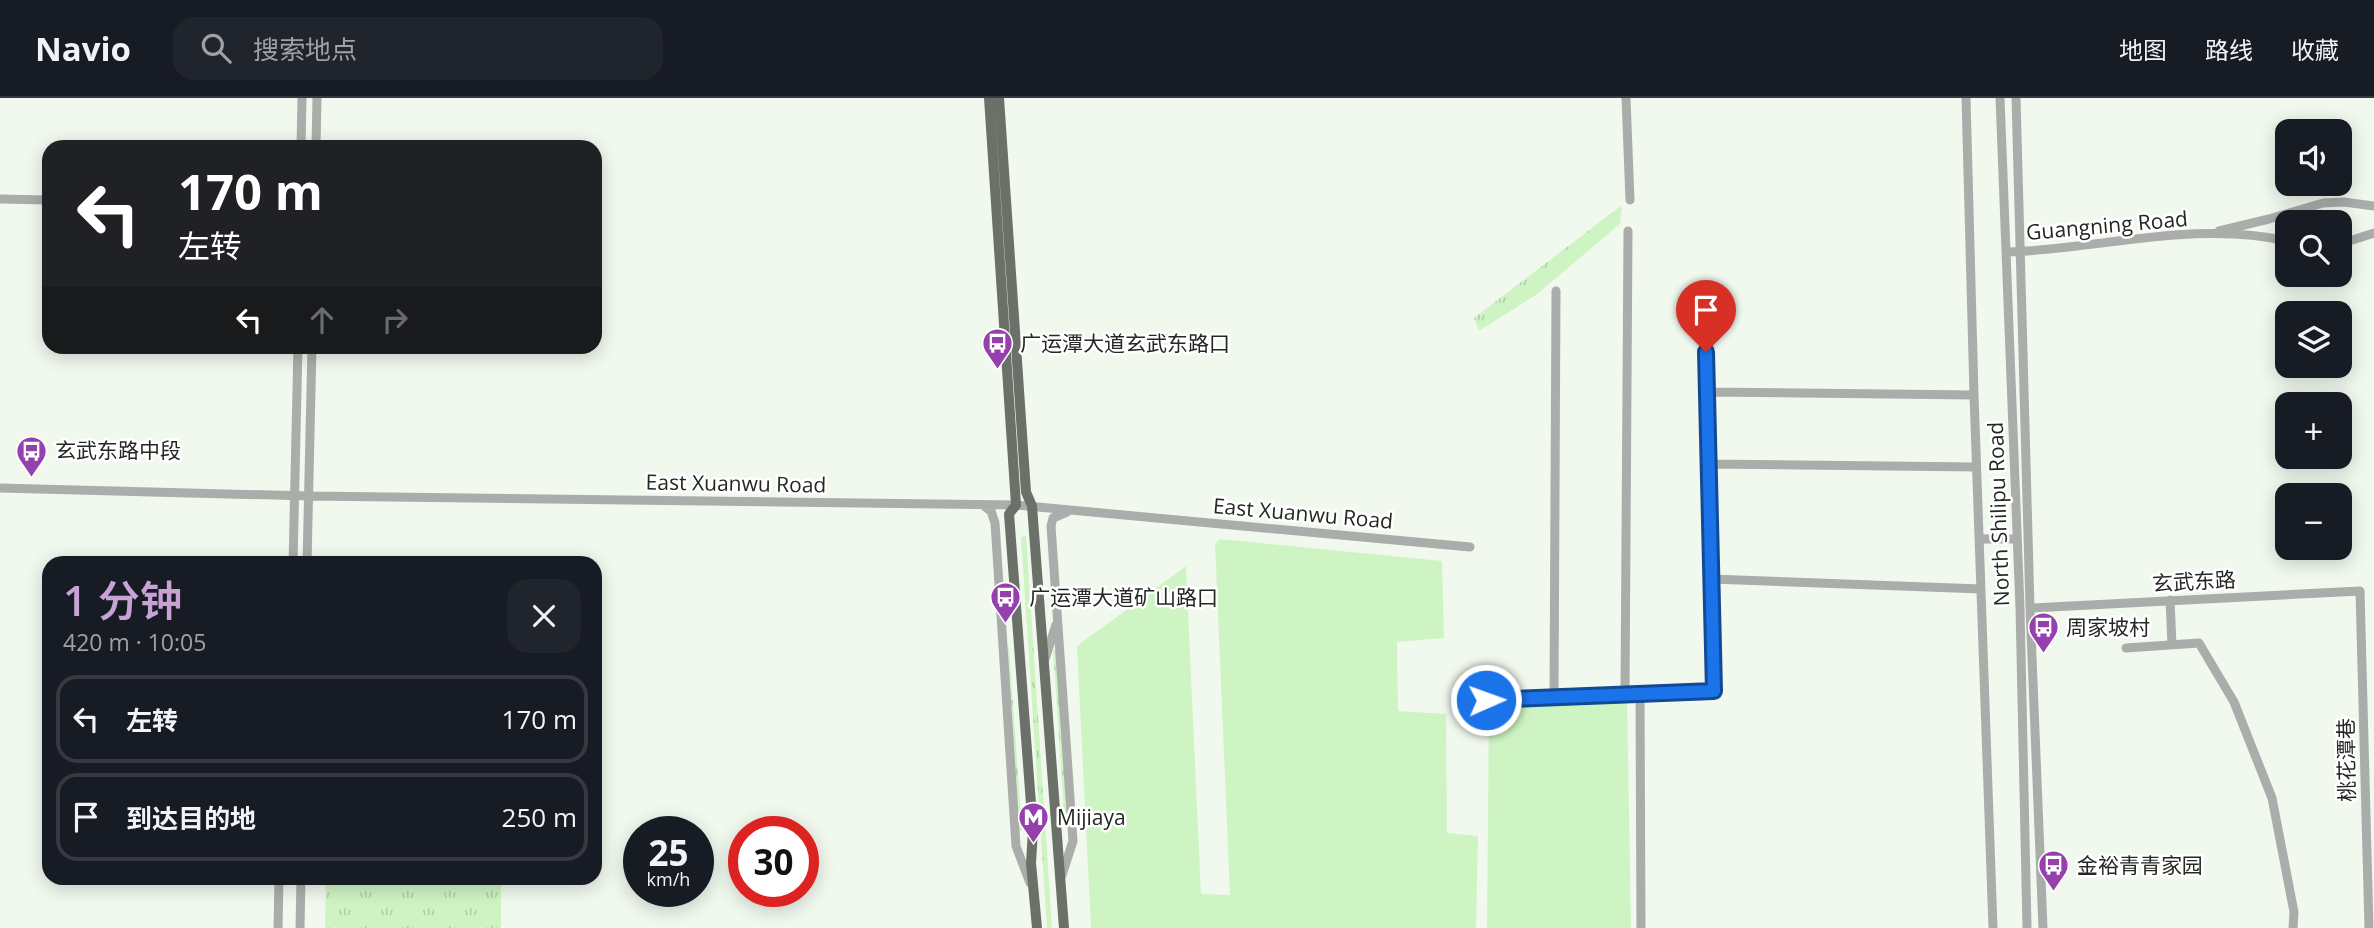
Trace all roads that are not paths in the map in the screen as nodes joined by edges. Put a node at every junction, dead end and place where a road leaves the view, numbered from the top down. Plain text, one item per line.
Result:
1 (302, 98) edge
2 (317, 98) edge
3 (989, 98) edge
4 (999, 98) edge
5 (1626, 98) edge
6 (1966, 98) edge
7 (2000, 98) edge
8 (2017, 98) edge
9 (301, 140) edge
10 (316, 140) edge
11 (0, 199) edge
12 (42, 200) edge
13 (1630, 200) dead end
14 (2374, 206) edge
15 (1628, 231) dead end
16 (2374, 233) edge
17 (2210, 234) junction
18 (2275, 239) edge
19 (2352, 240) edge
20 (2008, 252) junction
21 (2021, 252) junction
22 (1556, 292) dead end
23 (1706, 352) dead end
24 (298, 354) edge
25 (312, 354) edge
26 (1707, 392) junction
27 (1974, 395) junction
28 (1707, 464) junction
29 (1976, 467) junction
30 (0, 488) edge
31 (295, 495) junction
32 (309, 496) junction
33 (975, 505) junction
34 (1016, 505) junction
35 (1031, 506) junction
36 (1082, 511) junction
37 (1979, 539) junction
38 (2017, 539) junction
39 (1470, 547) dead end
40 (293, 556) edge
41 (307, 556) edge
42 (1711, 579) junction
43 (1981, 589) junction
44 (2360, 591) joint
45 (2170, 600) junction
46 (2030, 608) junction
47 (1058, 620) junction
48 (2172, 645) junction
49 (2126, 648) dead end
50 (1044, 664) junction
51 (1625, 695) junction
52 (1640, 695) junction
53 (1553, 698) junction
54 (1486, 700) dead end
55 (1061, 876) junction
56 (279, 885) edge
57 (301, 885) edge
58 (1033, 892) junction
59 (1065, 925) edge
60 (1036, 927) edge
61 (278, 928) edge
62 (300, 928) edge
63 (1641, 928) edge
64 (1993, 928) edge
65 (2027, 928) edge
66 (2043, 928) edge
67 (2293, 928) edge
68 (2369, 928) edge

1 - 9 street
2 - 10 street
3 - 34 main road
4 - 35 main road
5 - 13 street
6 - 27 street
7 - 20 street, North Shilipu Road
8 - 21 street, North Shilipu Road
11 - 12 street
14 - 17 street, Guangning Road
15 - 51 street
16 - 19 street
17 - 18 street, Guangning Road
17 - 21 street, Guangning Road
20 - 21 street, Guangning Road
20 - 38 street, North Shilipu Road
21 - 46 street, North Shilipu Road
22 - 53 street
23 - 26 street
24 - 31 street
25 - 32 street
26 - 27 street
26 - 28 street
27 - 29 street
28 - 29 street
28 - 42 street
29 - 37 street
30 - 31 street, East Xuanwu Road
31 - 32 street, East Xuanwu Road
31 - 40 street
32 - 33 street, East Xuanwu Road
32 - 41 street
33 - 34 street, East Xuanwu Road
33 - 58 street
34 - 35 street, East Xuanwu Road
34 - 58 main road
35 - 36 street, East Xuanwu Road
35 - 50 main road
36 - 39 street, East Xuanwu Road
36 - 47 street
37 - 38 street
37 - 43 street
38 - 65 street, North Shilipu Road
42 - 43 street
42 - 52 street
43 - 64 street
44 - 45 street, 玄武东路
44 - 68 street, 桃花潭巷
45 - 46 street, 玄武东路
45 - 48 street
46 - 66 street, North Shilipu Road
47 - 50 street
47 - 55 street
48 - 49 street
48 - 67 street
50 - 55 main road
51 - 52 street
51 - 53 street
52 - 63 street
53 - 54 street
55 - 59 main road
56 - 61 street
57 - 62 street
58 - 60 main road

